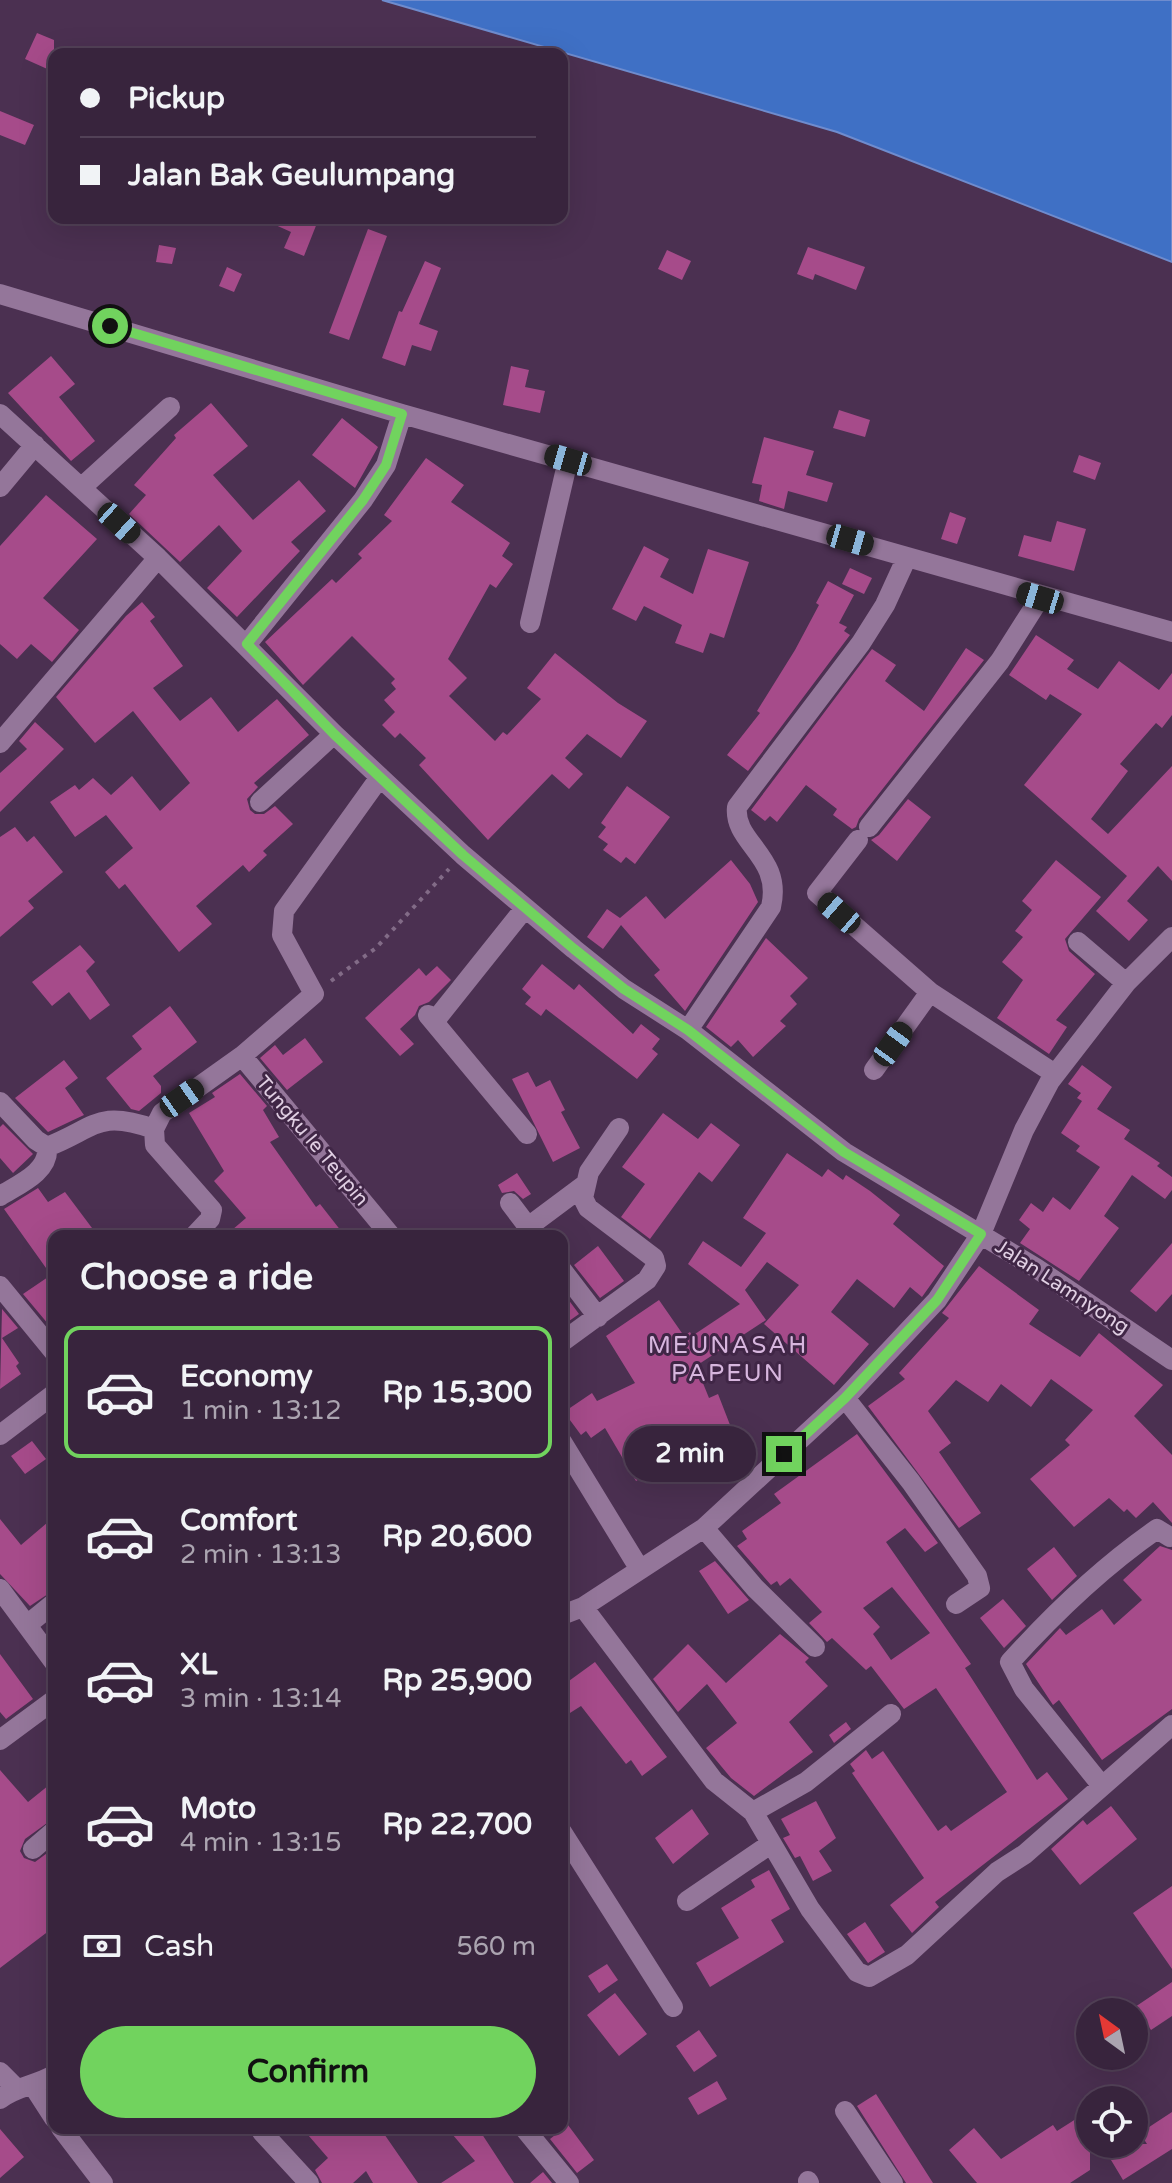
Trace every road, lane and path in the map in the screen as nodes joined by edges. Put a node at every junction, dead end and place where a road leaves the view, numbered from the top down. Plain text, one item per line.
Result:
1 (0, 294) edge
2 (170, 407) dead end
3 (0, 414) edge
4 (402, 414) junction
5 (35, 445) junction
6 (568, 460) junction
7 (0, 487) edge
8 (81, 488) junction
9 (907, 557) junction
10 (158, 558) junction
11 (1040, 598) junction
12 (530, 623) dead end
13 (1172, 632) edge
14 (247, 644) junction
15 (334, 734) junction
16 (0, 743) edge
17 (380, 777) junction
18 (260, 802) dead end
19 (463, 855) junction
20 (525, 908) junction
21 (1172, 937) edge
22 (1078, 942) dead end
23 (1126, 983) junction
24 (930, 992) junction
25 (314, 994) junction
26 (688, 1030) junction
27 (242, 1056) junction
28 (874, 1070) dead end
29 (1055, 1074) junction
30 (0, 1102) edge
31 (619, 1128) dead end
32 (154, 1129) junction
33 (527, 1134) dead end
34 (47, 1147) junction
35 (583, 1186) junction
36 (0, 1196) edge
37 (510, 1203) dead end
38 (200, 1230) edge
39 (386, 1230) edge
40 (530, 1230) edge
41 (534, 1230) edge
42 (981, 1234) junction
43 (568, 1278) edge
44 (0, 1286) edge
45 (598, 1317) junction
46 (568, 1338) edge
47 (48, 1345) edge
48 (1172, 1360) edge
49 (845, 1398) junction
50 (48, 1399) edge
51 (0, 1435) edge
52 (568, 1452) edge
53 (704, 1528) junction
54 (1171, 1538) edge
55 (639, 1568) junction
56 (0, 1589) edge
57 (956, 1604) dead end
58 (583, 1607) junction
59 (48, 1608) edge
60 (568, 1613) edge
61 (27, 1625) junction
62 (815, 1647) dead end
63 (48, 1654) edge
64 (48, 1704) edge
65 (891, 1714) dead end
66 (1172, 1725) edge
67 (0, 1740) edge
68 (1102, 1786) junction
69 (753, 1812) junction
70 (48, 1836) edge
71 (568, 1841) edge
72 (769, 1845) junction
73 (33, 1849) dead end
74 (687, 1901) dead end
75 (673, 2007) dead end
76 (0, 2072) edge
77 (48, 2078) edge
78 (16, 2091) edge
79 (845, 2111) dead end
80 (48, 2114) edge
81 (66, 2134) edge
82 (264, 2134) edge
83 (529, 2134) edge
84 (103, 2183) edge
85 (309, 2183) edge
86 (569, 2183) edge
87 (893, 2183) edge

1 - 4 street
2 - 8 street
3 - 5 street, Jalan Lamnyong
4 - 6 street
4 - 14 street
5 - 7 street
5 - 8 street, Jalan Lamnyong
6 - 9 street
6 - 12 street
8 - 10 street, Jalan Lamnyong
9 - 11 street
9 - 26 street
10 - 14 street, Jalan Lamnyong
10 - 16 street
11 - 13 street
11 - 24 street
14 - 15 street, Jalan Lamnyong
15 - 17 street, Jalan Lamnyong
15 - 18 street
17 - 19 street, Jalan Lamnyong
17 - 25 street
19 - 20 street, Jalan Lamnyong
19 - 25 path
20 - 26 street, Jalan Lamnyong
20 - 33 street
21 - 23 street
22 - 23 street
23 - 29 street
24 - 28 street
24 - 29 street
25 - 27 street
26 - 42 street, Jalan Lamnyong
27 - 32 street, Tungku Ie Teupin
27 - 39 street, Tungku Ie Teupin
29 - 42 street
30 - 34 street
31 - 35 street
32 - 34 street
32 - 38 street
34 - 36 street
35 - 41 street
35 - 45 street
37 - 40 street
42 - 48 street, Jalan Lamnyong
42 - 49 street
43 - 45 street
44 - 47 street
45 - 46 street
49 - 53 street
49 - 57 street
50 - 51 street
52 - 55 street
53 - 55 street
53 - 62 street
54 - 68 street
55 - 58 street
56 - 61 street
58 - 60 street
58 - 69 street
59 - 61 street
61 - 63 street
64 - 67 street
65 - 69 street
66 - 68 street
68 - 72 street
69 - 72 street
70 - 73 street
71 - 75 street
72 - 74 street
76 - 78 street
77 - 78 street
78 - 80 street
79 - 87 street
81 - 84 street
82 - 85 street
83 - 86 street

